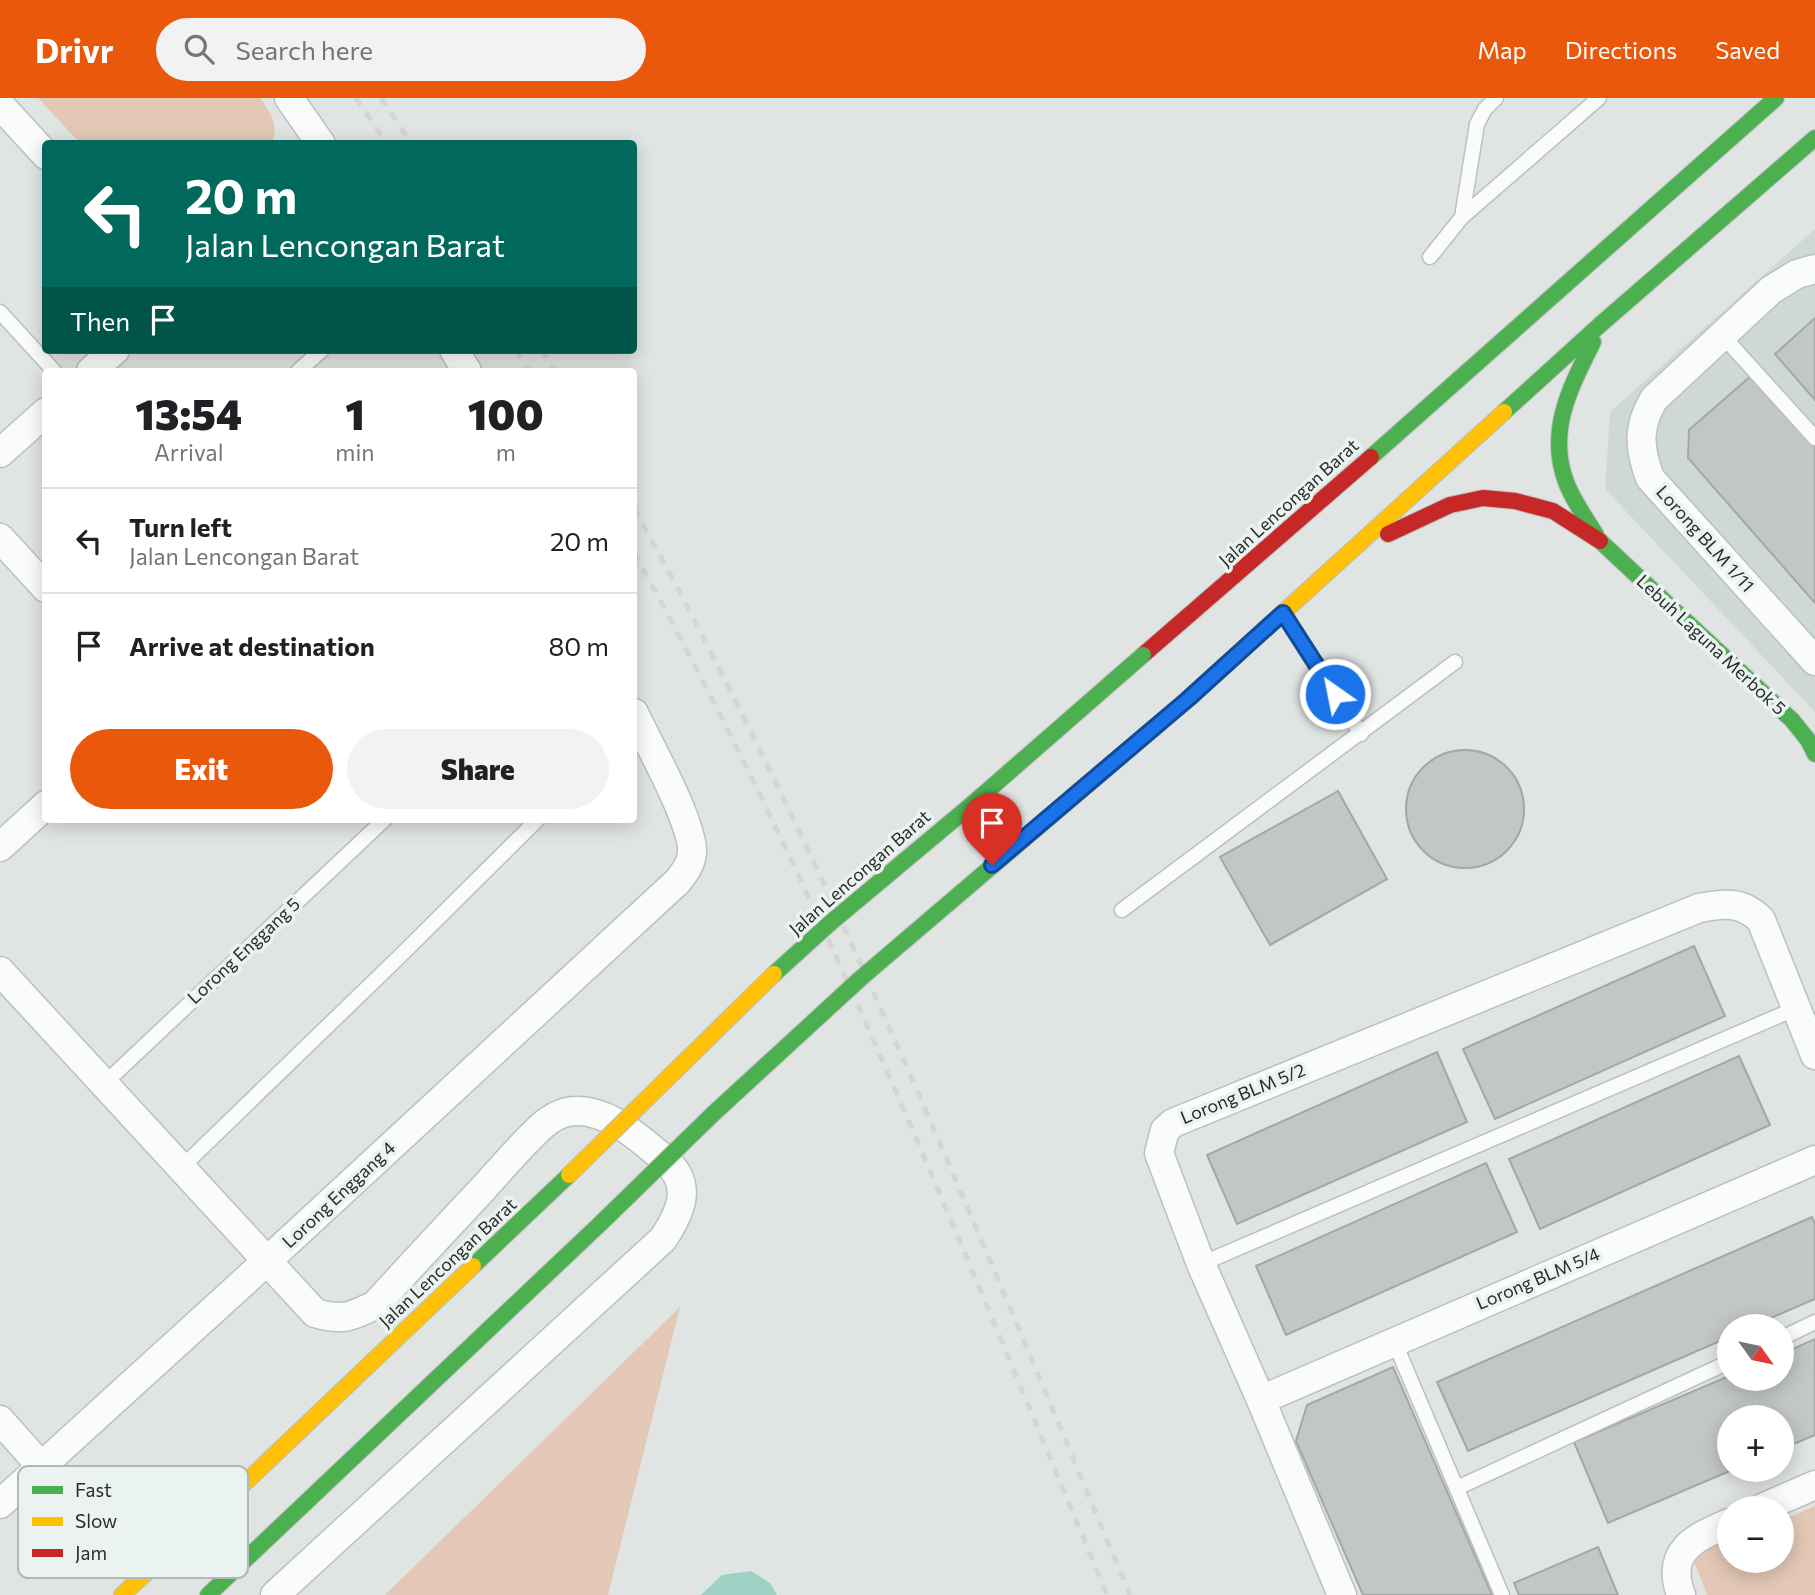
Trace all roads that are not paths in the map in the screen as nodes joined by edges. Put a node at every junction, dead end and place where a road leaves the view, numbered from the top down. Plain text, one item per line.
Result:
1 (289, 98) edge
2 (1496, 98) edge
3 (1599, 98) edge
4 (1776, 98) edge
5 (0, 105) edge
6 (1723, 122) dead end
7 (1815, 138) edge
8 (318, 140) edge
9 (42, 151) edge
10 (1681, 182) junction
11 (1462, 217) junction
12 (1430, 257) dead end
13 (1815, 269) edge
14 (0, 312) edge
15 (1601, 324) junction
16 (1722, 335) junction
17 (111, 354) edge
18 (317, 354) edge
19 (51, 368) edge
20 (95, 368) edge
21 (301, 368) edge
22 (42, 416) edge
23 (1815, 438) edge
24 (0, 453) edge
25 (0, 538) edge
26 (1600, 541) junction
27 (1352, 550) junction
28 (42, 584) edge
29 (1283, 613) junction
30 (1815, 661) edge
31 (1455, 662) dead end
32 (637, 722) edge
33 (1361, 734) junction
34 (1815, 754) edge
35 (42, 809) edge
36 (381, 823) edge
37 (534, 823) edge
38 (0, 847) edge
39 (1122, 910) dead end
40 (0, 971) edge
41 (1797, 1009) junction
42 (1815, 1055) edge
43 (104, 1084) junction
44 (1815, 1160) edge
45 (181, 1168) junction
46 (267, 1261) junction
47 (1201, 1264) junction
48 (1815, 1322) edge
49 (1794, 1332) edge
50 (1394, 1341) junction
51 (1717, 1368) edge
52 (1261, 1400) junction
53 (0, 1420) edge
54 (41, 1466) joint
55 (248, 1480) edge
56 (1815, 1485) edge
57 (18, 1487) edge
58 (1457, 1488) junction
59 (1790, 1496) edge
60 (0, 1504) edge
61 (1717, 1528) edge
62 (248, 1557) edge
63 (141, 1578) edge
64 (226, 1578) edge
65 (122, 1595) edge
66 (208, 1595) edge
67 (275, 1595) edge
68 (1342, 1595) edge
69 (1502, 1595) edge
70 (1681, 1595) edge

1 - 8 street
2 - 11 lane
3 - 11 lane
4 - 10 main road, Jalan Lencongan Barat
5 - 9 street
6 - 10 main road
7 - 15 main road
10 - 55 main road, Jalan Lencongan Barat, bridge
11 - 12 lane
13 - 16 street, Lorong BLM 1/11
14 - 19 lane
15 - 26 main road
15 - 27 main road
16 - 23 lane
16 - 30 street, Lorong BLM 1/11
17 - 20 street
18 - 21 lane
22 - 24 street
25 - 28 street
26 - 27 main road
26 - 34 main road, Lebuh Laguna Merbok 5
27 - 29 main road
29 - 33 lane
29 - 62 main road, bridge
31 - 33 lane
32 - 46 street, Lorong Enggang 4
33 - 39 lane
35 - 38 street
36 - 43 lane, Lorong Enggang 5
37 - 45 lane
40 - 43 street, Lorong Enggang 4
41 - 42 street
41 - 47 lane
41 - 47 street, Lorong BLM 5/2
43 - 45 street, Lorong Enggang 4
44 - 50 street, Lorong BLM 5/4
45 - 46 street, Lorong Enggang 4
46 - 54 street
46 - 67 street
47 - 52 street, Lorong BLM 5/2
48 - 49 lane
50 - 52 street, Lorong BLM 5/4
50 - 58 lane
51 - 58 lane
52 - 68 street, Lorong BLM 5/2
53 - 54 street
56 - 59 street
57 - 60 street
58 - 69 lane
61 - 70 street
63 - 65 main road, Jalan Lencongan Barat, bridge
64 - 66 main road, bridge

